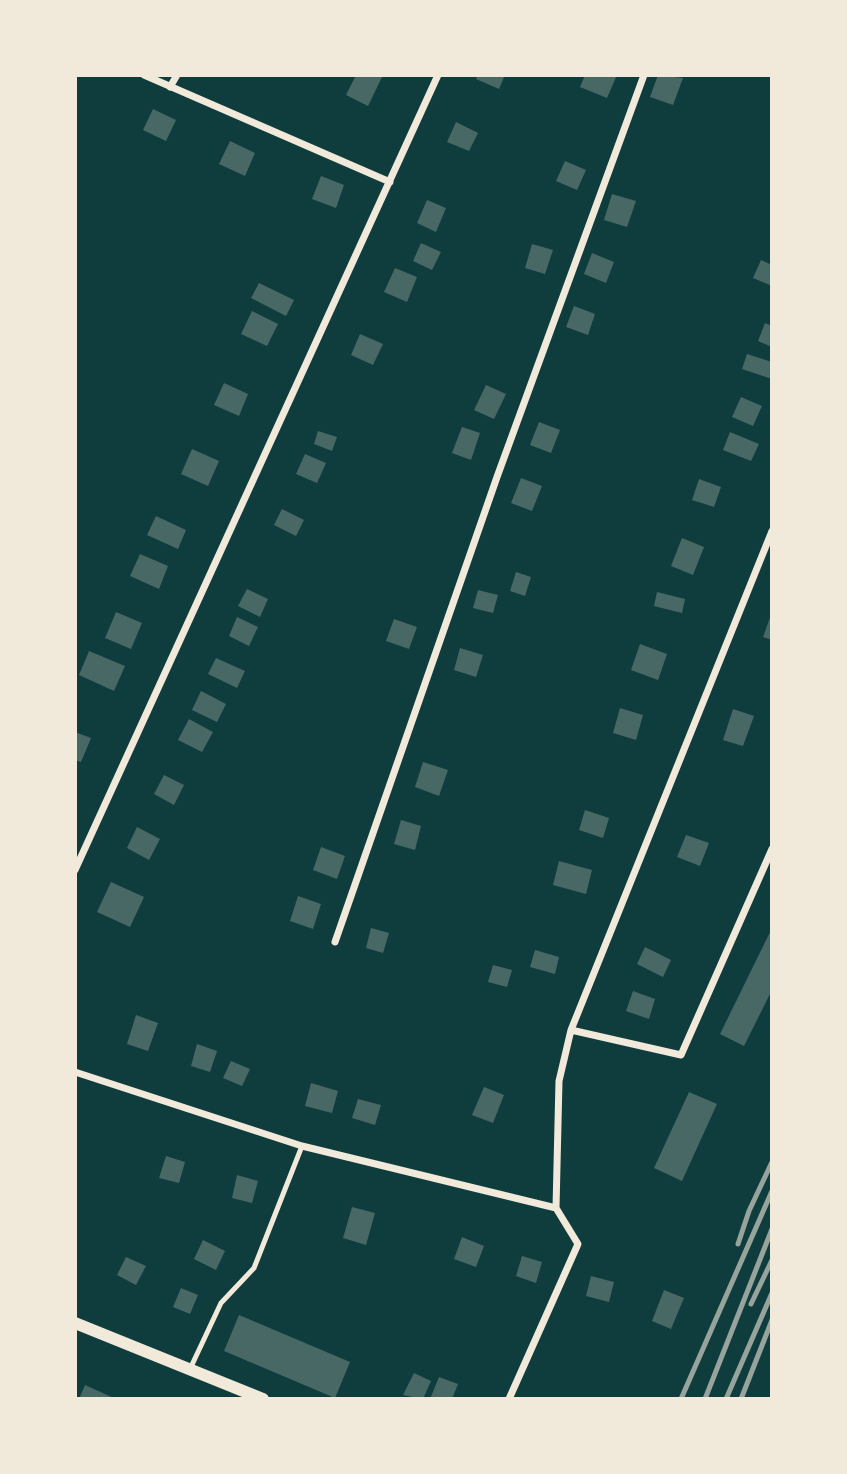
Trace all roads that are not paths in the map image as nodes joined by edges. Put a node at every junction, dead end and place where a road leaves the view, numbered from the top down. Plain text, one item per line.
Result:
1 (144, 75) edge
2 (177, 75) edge
3 (438, 75) edge
4 (644, 75) edge
5 (170, 87) junction
6 (390, 182) junction
7 (772, 531) edge
8 (772, 849) edge
9 (75, 870) edge
10 (335, 942) dead end
11 (572, 1030) junction
12 (75, 1072) edge
13 (302, 1146) junction
14 (556, 1208) junction
15 (75, 1323) edge
16 (190, 1369) junction
17 (263, 1399) edge
18 (509, 1399) edge

1 - 5 street
2 - 5 street
3 - 6 street
4 - 10 street
5 - 6 street
6 - 9 street
7 - 11 street
8 - 11 street
11 - 14 street
12 - 13 street
13 - 14 street
13 - 16 lane
14 - 18 street
15 - 16 street
16 - 17 street

